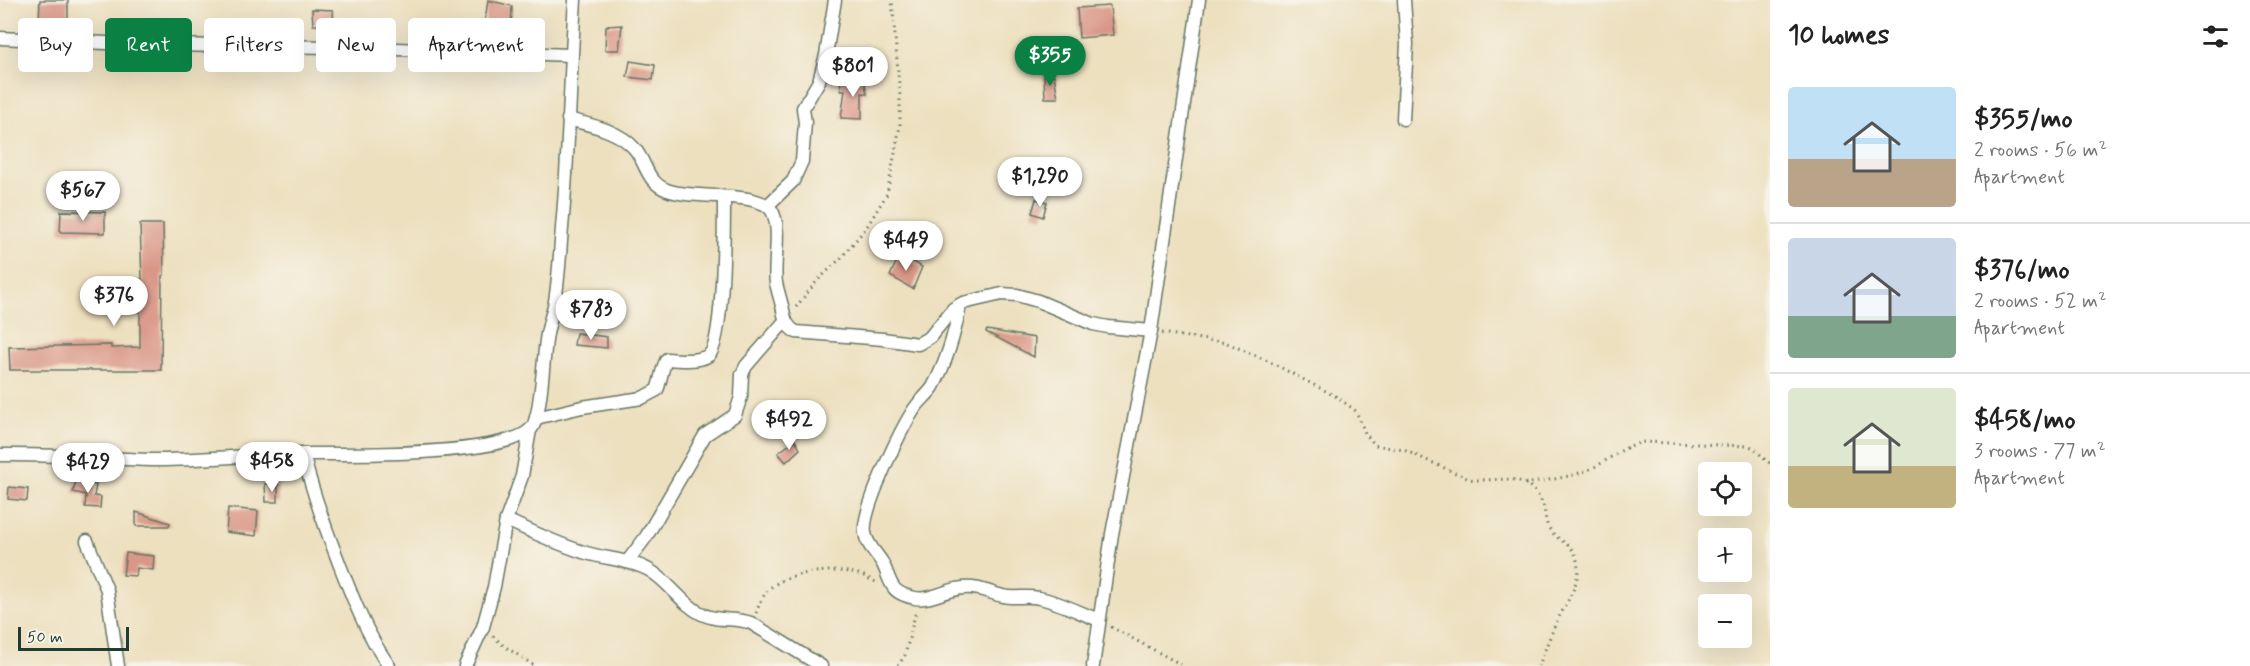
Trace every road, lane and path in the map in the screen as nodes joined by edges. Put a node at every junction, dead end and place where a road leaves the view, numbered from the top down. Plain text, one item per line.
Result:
1 (575, 0) edge
2 (835, 0) edge
3 (892, 0) edge
4 (1199, 0) edge
5 (1404, 0) edge
6 (0, 38) edge
7 (571, 55) junction
8 (568, 119) junction
9 (1403, 119) dead end
10 (724, 198) junction
11 (768, 205) junction
12 (960, 305) junction
13 (785, 321) junction
14 (1150, 331) junction
15 (536, 418) junction
16 (530, 430) junction
17 (303, 454) junction
18 (0, 455) edge
19 (1770, 464) edge
20 (1525, 484) junction
21 (506, 520) junction
22 (87, 542) dead end
23 (627, 562) junction
24 (891, 586) junction
25 (920, 598) junction
26 (1099, 620) junction
27 (751, 623) junction
28 (483, 627) junction
29 (118, 666) edge
30 (389, 666) edge
31 (465, 666) edge
32 (536, 666) edge
33 (821, 666) edge
34 (898, 666) edge
35 (1093, 666) edge
36 (1184, 666) edge
37 (1539, 666) edge

1 - 7 street
2 - 11 street
3 - 13 path
4 - 14 street
5 - 9 street
6 - 7 street
7 - 8 street
8 - 10 street
8 - 15 street
10 - 11 street
10 - 15 street
11 - 13 street
12 - 13 street
12 - 14 street
12 - 24 street
13 - 23 street
14 - 20 path
14 - 26 street
15 - 16 street
16 - 17 street
16 - 21 street
17 - 18 street
17 - 30 street
19 - 20 path
20 - 37 path
21 - 23 street
21 - 28 street
22 - 29 street
23 - 27 street
24 - 25 street
24 - 27 path
25 - 26 street
25 - 34 path
26 - 35 street
26 - 36 path
27 - 33 street
28 - 31 street
28 - 32 path

